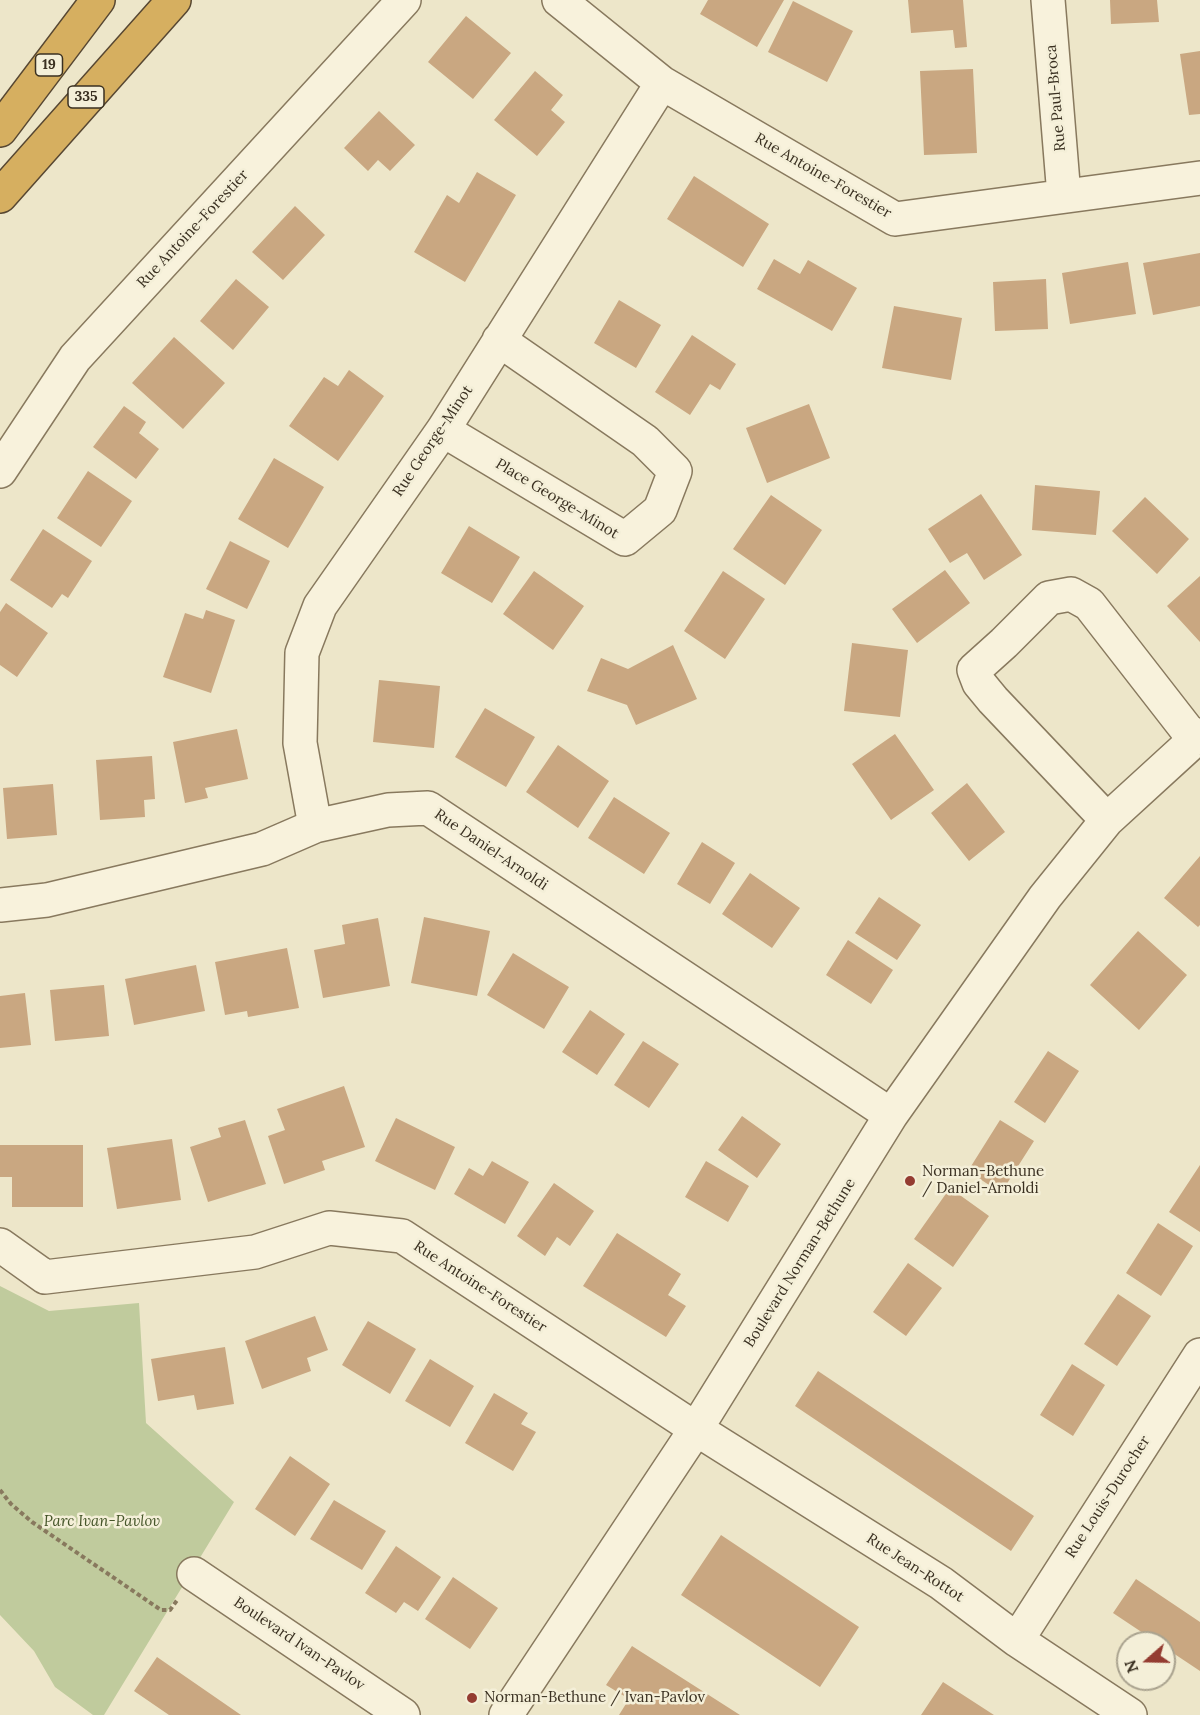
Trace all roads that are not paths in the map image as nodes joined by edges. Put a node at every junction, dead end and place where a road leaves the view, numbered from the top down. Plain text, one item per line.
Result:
1 (98, 0) edge
2 (174, 0) edge
3 (404, 0) edge
4 (559, 0) edge
5 (1048, 0) edge
6 (662, 83) junction
7 (0, 130) edge
8 (1200, 178) edge
9 (1064, 195) junction
10 (0, 196) edge
11 (499, 340) junction
12 (443, 430) junction
13 (0, 471) edge
14 (1197, 737) edge
15 (1107, 820) junction
16 (315, 826) junction
17 (0, 905) edge
18 (891, 1115) junction
19 (0, 1245) edge
20 (1200, 1355) edge
21 (696, 1429) junction
22 (194, 1574) road end
23 (1017, 1640) junction
24 (403, 1715) edge
25 (506, 1715) edge
26 (1130, 1715) edge

1 - 7 highway, 19
2 - 10 highway, 335
3 - 13 street, Rue Antoine-Forestier
4 - 6 street, Rue Antoine-Forestier
5 - 9 street, Rue Paul-Broca
6 - 9 street, Rue Antoine-Forestier
6 - 11 street, Rue George-Minot
8 - 9 street, Rue Antoine-Forestier
11 - 12 street, Rue George-Minot
11 - 12 street, Place George-Minot
12 - 16 street, Rue George-Minot
14 - 15 street, Boulevard Norman-Bethune
14 - 15 street, Boulevard Norman-Bethune
15 - 18 street, Boulevard Norman-Bethune
16 - 17 street, Rue Daniel-Arnoldi
16 - 18 street, Rue Daniel-Arnoldi
18 - 21 street, Boulevard Norman-Bethune
19 - 21 street, Rue Antoine-Forestier
20 - 23 street, Rue Louis-Durocher
21 - 23 street, Rue Jean-Rottot
21 - 25 street, Boulevard Norman-Bethune
22 - 24 street, Boulevard Ivan-Pavlov
23 - 26 street, Rue Jean-Rottot

